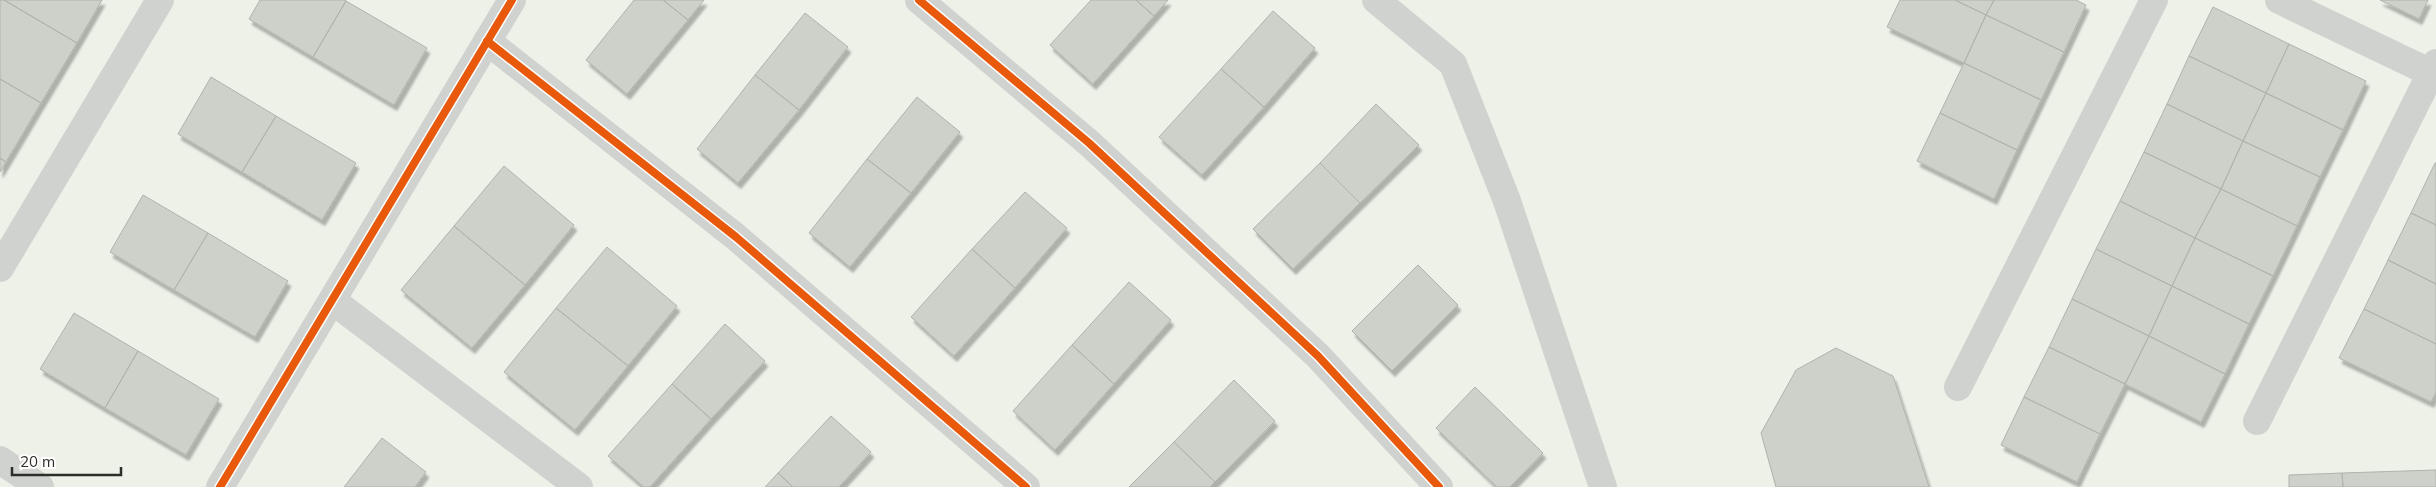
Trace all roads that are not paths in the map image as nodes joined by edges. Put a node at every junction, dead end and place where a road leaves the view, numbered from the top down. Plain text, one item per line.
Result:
1 (160, 0) edge
2 (512, 0) edge
3 (919, 0) edge
4 (1376, 0) edge
5 (2154, 0) edge
6 (2280, 0) edge
7 (487, 41) junction
8 (2433, 68) edge
9 (0, 268) edge
10 (333, 301) junction
11 (1958, 387) dead end
12 (2257, 421) dead end
13 (0, 460) edge
14 (40, 487) edge
15 (220, 487) edge
16 (579, 487) edge
17 (1026, 487) edge
18 (1440, 487) edge
19 (1604, 487) edge

1 - 9 street
2 - 7 street
3 - 18 street
4 - 19 street
5 - 11 street
6 - 8 street
7 - 10 street
7 - 17 street
8 - 12 street
10 - 15 street
10 - 16 street
13 - 14 street

